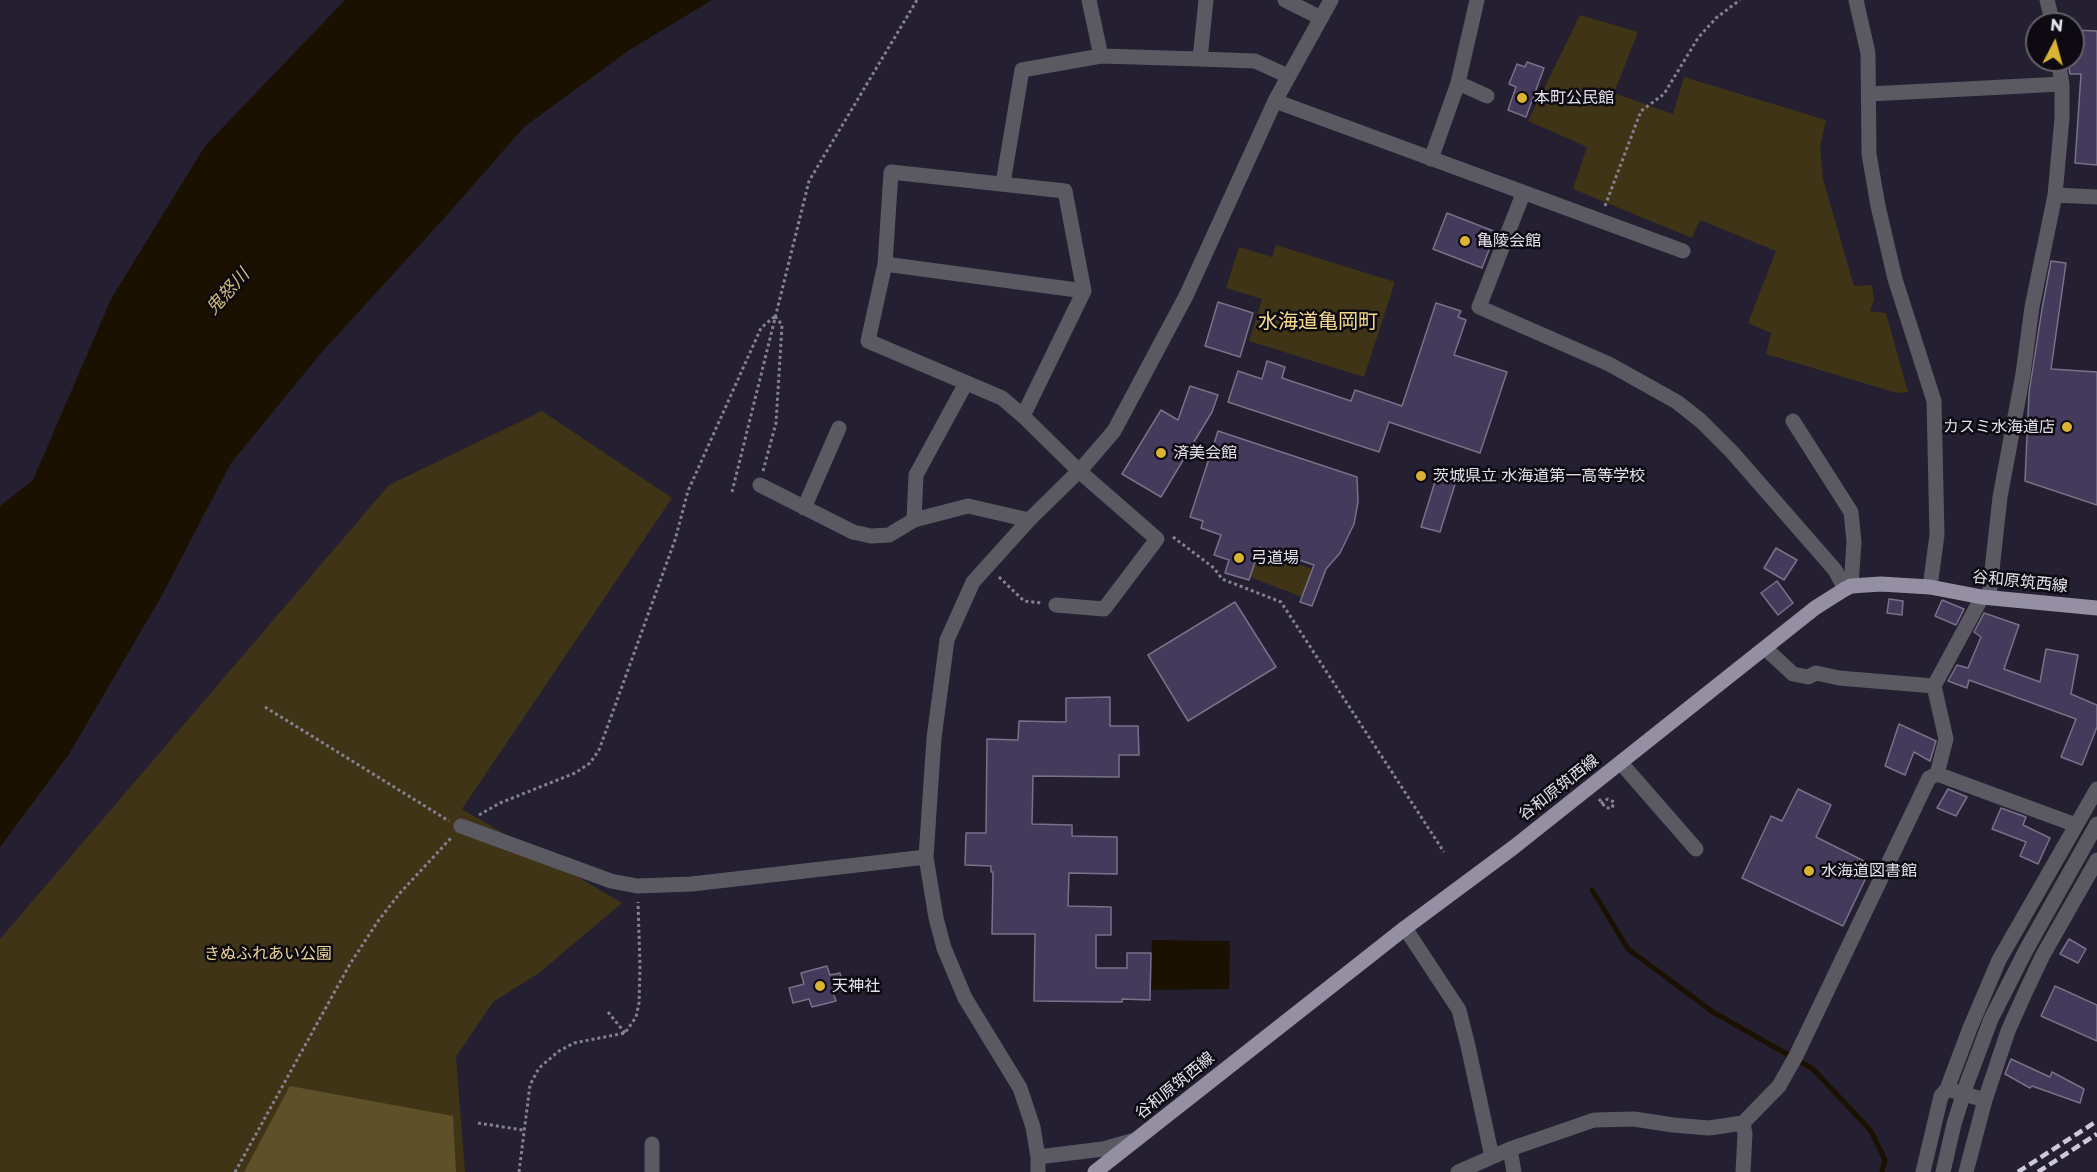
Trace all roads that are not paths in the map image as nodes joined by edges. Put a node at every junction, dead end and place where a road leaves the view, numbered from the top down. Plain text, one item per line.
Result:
1 (1089, 0) edge
2 (1206, 0) edge
3 (1285, 0) edge
4 (1331, 0) edge
5 (1477, 0) edge
6 (1856, 0) edge
7 (1320, 18) junction
8 (1101, 56) junction
9 (1200, 59) junction
10 (2060, 72) edge
11 (1288, 76) junction
12 (1458, 83) junction
13 (2062, 84) junction
14 (1869, 94) junction
15 (1487, 96) dead end
16 (1275, 101) junction
17 (1431, 159) junction
18 (1003, 183) junction
19 (1523, 194) junction
20 (2055, 195) junction
21 (2097, 197) edge
22 (1683, 251) dead end
23 (885, 264) junction
24 (1084, 291) junction
25 (966, 383) junction
26 (1023, 416) junction
27 (1793, 421) dead end
28 (839, 428) dead end
29 (1079, 471) junction
30 (760, 484) road end
31 (804, 508) junction
32 (914, 520) junction
33 (1029, 520) junction
34 (1930, 587) junction
35 (1848, 588) junction
36 (1985, 597) junction
37 (1056, 605) road end
38 (2097, 608) edge
39 (1765, 648) junction
40 (1934, 686) junction
41 (1621, 763) junction
42 (1937, 774) junction
43 (2097, 789) edge
44 (2097, 824) edge
45 (2076, 825) junction
46 (461, 826) road end
47 (1696, 849) dead end
48 (926, 857) junction
49 (2097, 860) edge
50 (1405, 928) junction
51 (1947, 1089) junction
52 (1985, 1100) junction
53 (1743, 1123) junction
54 (1137, 1140) junction
55 (652, 1144) dead end
56 (1510, 1149) junction
57 (1492, 1157) junction
58 (1038, 1164) edge
59 (652, 1172) edge
60 (1095, 1172) edge
61 (1458, 1172) edge
62 (1514, 1172) edge
63 (1743, 1172) edge
64 (1923, 1172) edge
65 (1944, 1172) edge
66 (1966, 1172) edge

1 - 8 street
2 - 9 street
3 - 7 street
4 - 7 street
5 - 12 street
6 - 14 street
7 - 11 street
8 - 9 street
8 - 18 street
9 - 11 street
10 - 13 street
11 - 16 street
12 - 15 street
12 - 17 street
13 - 14 street
13 - 20 street
14 - 34 street
16 - 17 street
16 - 29 street
17 - 19 street
18 - 23 street
18 - 24 street
19 - 22 street
19 - 35 street
20 - 21 street
20 - 36 street
23 - 24 street
23 - 25 street
24 - 26 street
25 - 26 street
25 - 32 street
26 - 29 street
27 - 35 street
28 - 31 street
29 - 33 street
29 - 37 street
30 - 31 street
31 - 32 street
32 - 33 street
33 - 48 street
34 - 35 main road, 谷和原筑西線
34 - 36 main road, 谷和原筑西線
35 - 39 main road, 谷和原筑西線
36 - 38 main road, 谷和原筑西線
36 - 40 street
39 - 40 street
39 - 41 main road, 谷和原筑西線
40 - 42 street
41 - 47 street
41 - 50 main road, 谷和原筑西線
42 - 45 street
42 - 53 street
43 - 45 street
44 - 65 street
45 - 51 street
46 - 48 street
48 - 58 street
49 - 52 street
50 - 54 main road, 谷和原筑西線
50 - 57 street
51 - 52 street
51 - 64 street
52 - 66 street
53 - 56 street
53 - 63 street
54 - 58 street
54 - 60 main road, 谷和原筑西線
55 - 59 street
56 - 57 street
56 - 62 street
57 - 61 street

